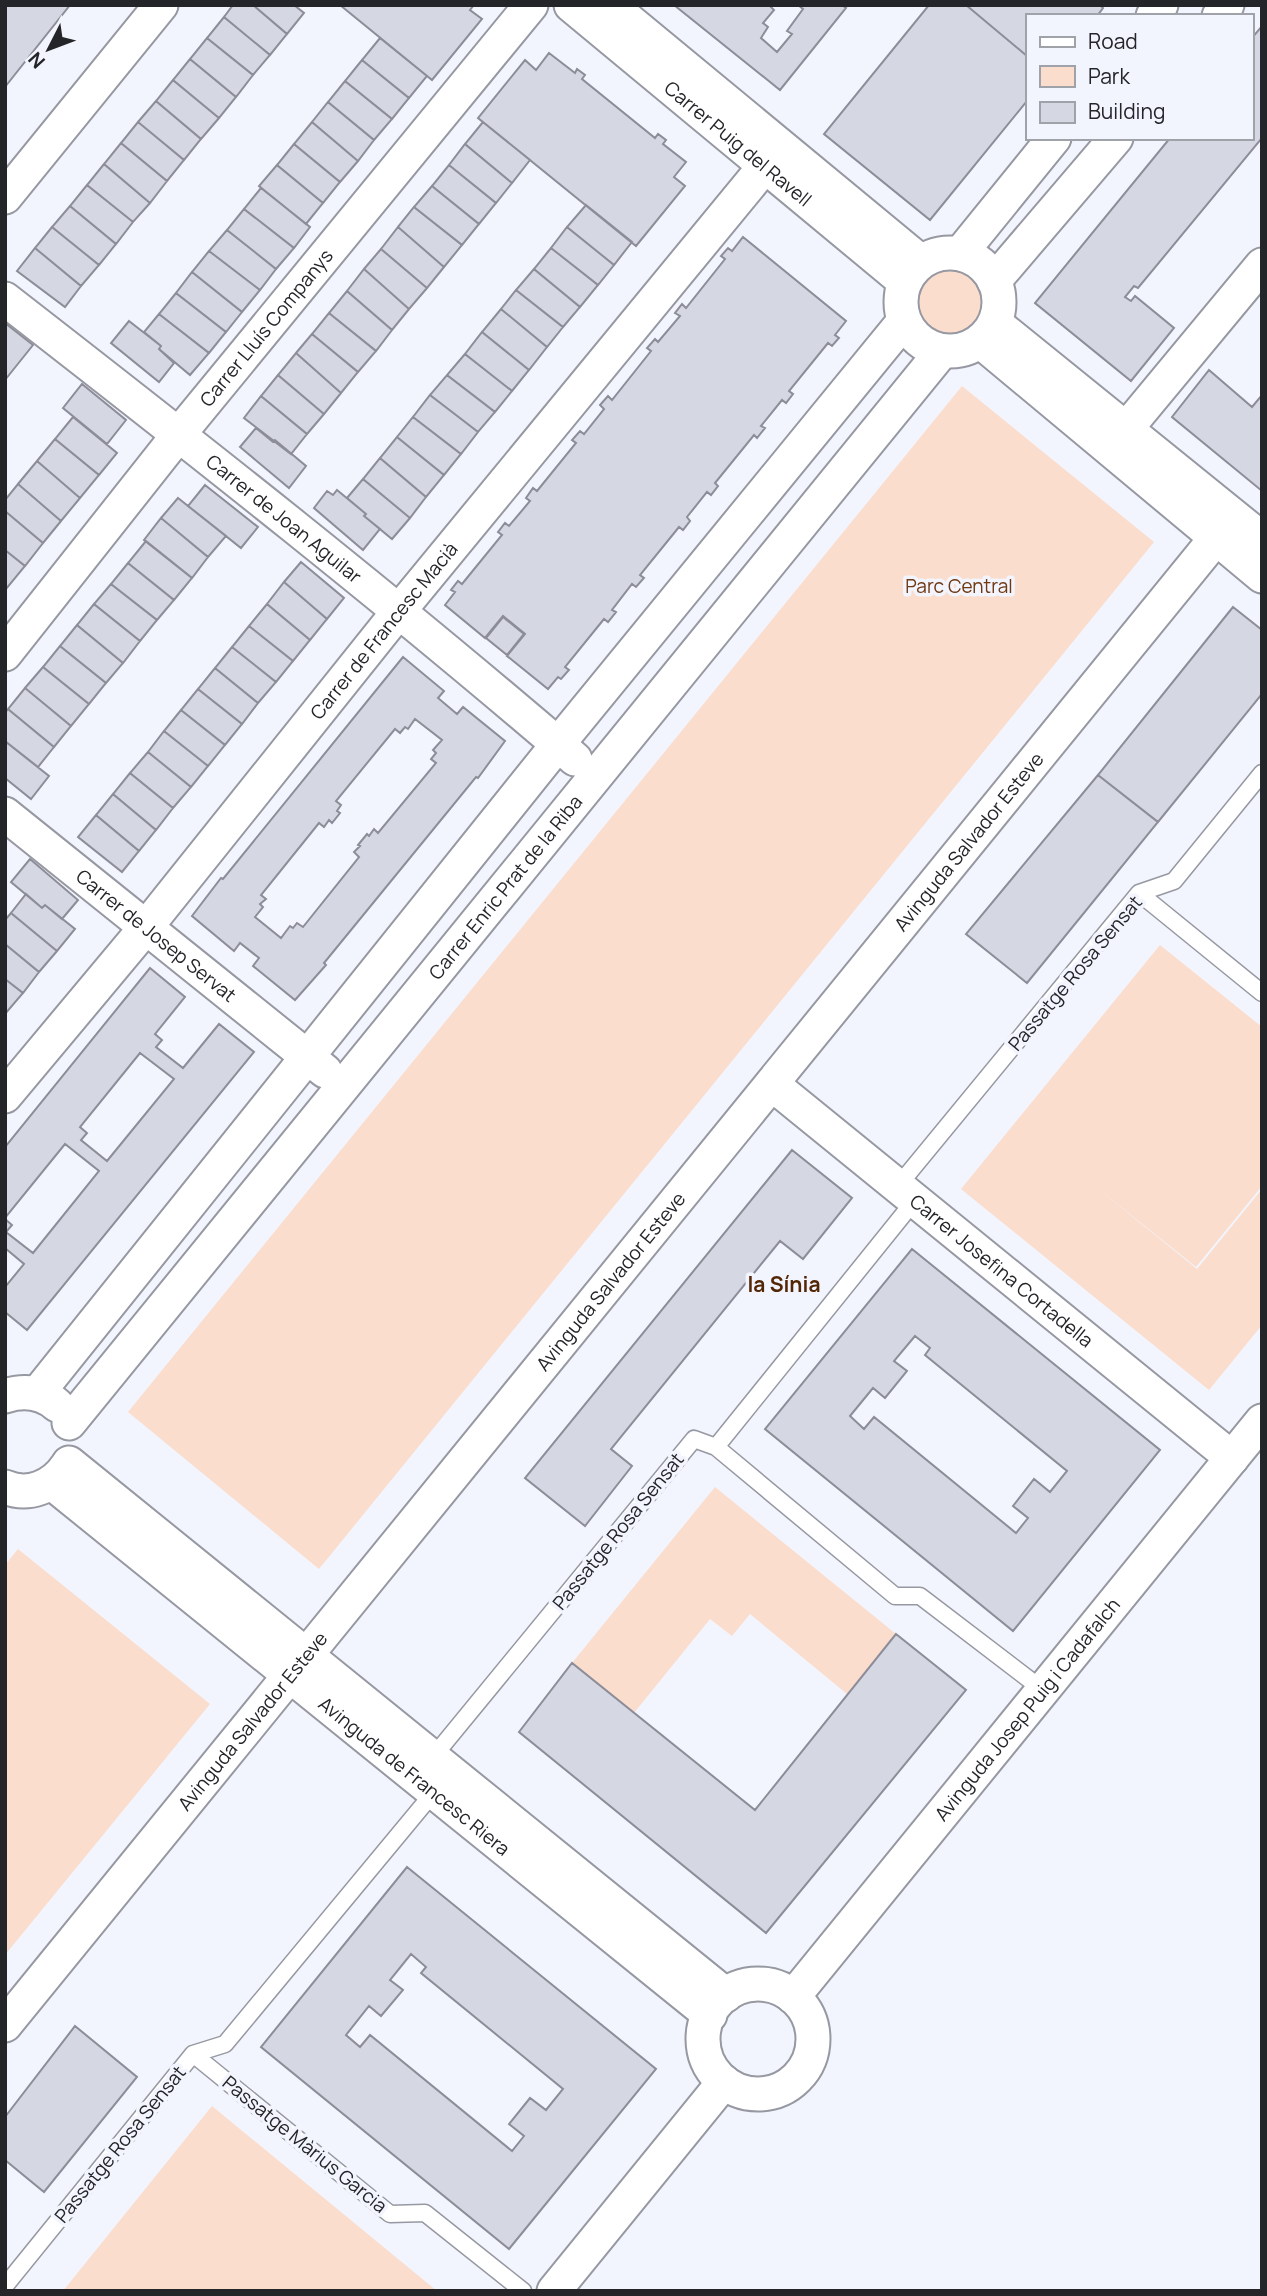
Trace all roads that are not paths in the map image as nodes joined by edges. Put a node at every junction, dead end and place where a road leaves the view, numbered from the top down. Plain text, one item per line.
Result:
1 (161, 5) edge
2 (531, 5) edge
3 (571, 5) edge
4 (610, 5) edge
5 (1052, 140) edge
6 (1114, 140) edge
7 (765, 166) junction
8 (5, 197) edge
9 (960, 254) junction
10 (1262, 265) edge
11 (913, 272) junction
12 (994, 281) junction
13 (5, 299) edge
14 (904, 321) junction
15 (987, 332) junction
16 (942, 351) junction
17 (1126, 429) junction
18 (179, 434) junction
19 (1216, 538) junction
20 (1262, 539) edge
21 (1262, 576) edge
22 (399, 611) junction
23 (5, 654) edge
24 (558, 744) junction
25 (1262, 773) edge
26 (594, 775) junction
27 (5, 814) edge
28 (1139, 893) junction
29 (147, 926) junction
30 (1262, 993) edge
31 (308, 1056) junction
32 (772, 1084) junction
33 (345, 1087) junction
34 (5, 1096) edge
35 (907, 1193) junction
36 (21, 1395) edge
37 (1262, 1421) edge
38 (69, 1423) junction
39 (716, 1447) junction
40 (1232, 1458) junction
41 (60, 1473) junction
42 (9, 1494) edge
43 (299, 1665) junction
44 (1043, 1690) junction
45 (433, 1757) junction
46 (434, 1792) junction
47 (793, 1997) junction
48 (718, 2005) junction
49 (5, 2025) edge
50 (193, 2054) junction
51 (724, 2082) junction
52 (5, 2286) edge
53 (523, 2291) edge
54 (554, 2291) edge

1 - 8 street
2 - 18 street, Carrer Lluís Companys
3 - 7 street, Carrer Puig del Ravell
4 - 11 street, Carrer Puig del Ravell
5 - 9 street
6 - 12 street
7 - 11 street, Carrer Puig del Ravell
7 - 22 street, Carrer de Francesc Macià
9 - 11 street
9 - 12 street
10 - 17 street
11 - 14 street
12 - 15 street
13 - 18 street, Carrer de Joan Aguilar
14 - 16 street
14 - 24 street
15 - 16 street
15 - 17 street
15 - 19 street
16 - 26 street, Carrer Enric Prat de la Riba
17 - 20 street
18 - 22 street, Carrer de Joan Aguilar
18 - 23 street, Carrer Lluís Companys
19 - 21 street
19 - 32 street, Avinguda Salvador Esteve
22 - 24 street, Carrer de Joan Aguilar
22 - 29 street, Carrer de Francesc Macià
24 - 26 street, Carrer de Joan Aguilar
24 - 31 street
25 - 28 lane, Passatge Rosa Sensat
26 - 33 street, Carrer Enric Prat de la Riba
27 - 29 street, Carrer de Josep Servat
28 - 30 lane
28 - 35 lane, Passatge Rosa Sensat
29 - 31 street, Carrer de Josep Servat
29 - 34 street, Carrer de Francesc Macià
31 - 33 street, Carrer de Josep Servat
31 - 36 street
32 - 35 street, Carrer Josefina Cortadella
32 - 43 street, Avinguda Salvador Esteve
33 - 38 street, Carrer Enric Prat de la Riba
35 - 39 lane, Passatge Rosa Sensat
35 - 40 street, Carrer Josefina Cortadella
36 - 38 street
37 - 40 street, Avinguda Josep Puig i Cadafalch
38 - 41 street
39 - 44 lane
39 - 45 lane, Passatge Rosa Sensat
40 - 44 street, Avinguda Josep Puig i Cadafalch
41 - 42 street
41 - 43 street, Avinguda de Francesc Riera
43 - 45 street, Avinguda de Francesc Riera
43 - 46 street, Avinguda de Francesc Riera
43 - 49 street, Avinguda Salvador Esteve
44 - 47 street, Avinguda Josep Puig i Cadafalch
45 - 48 street, Avinguda de Francesc Riera
46 - 48 street, Avinguda de Francesc Riera
46 - 50 lane, Passatge Rosa Sensat
47 - 48 street
47 - 51 street
48 - 51 street
50 - 52 lane, Passatge Rosa Sensat
50 - 53 lane, Passatge Màrius Garcia
51 - 54 street

